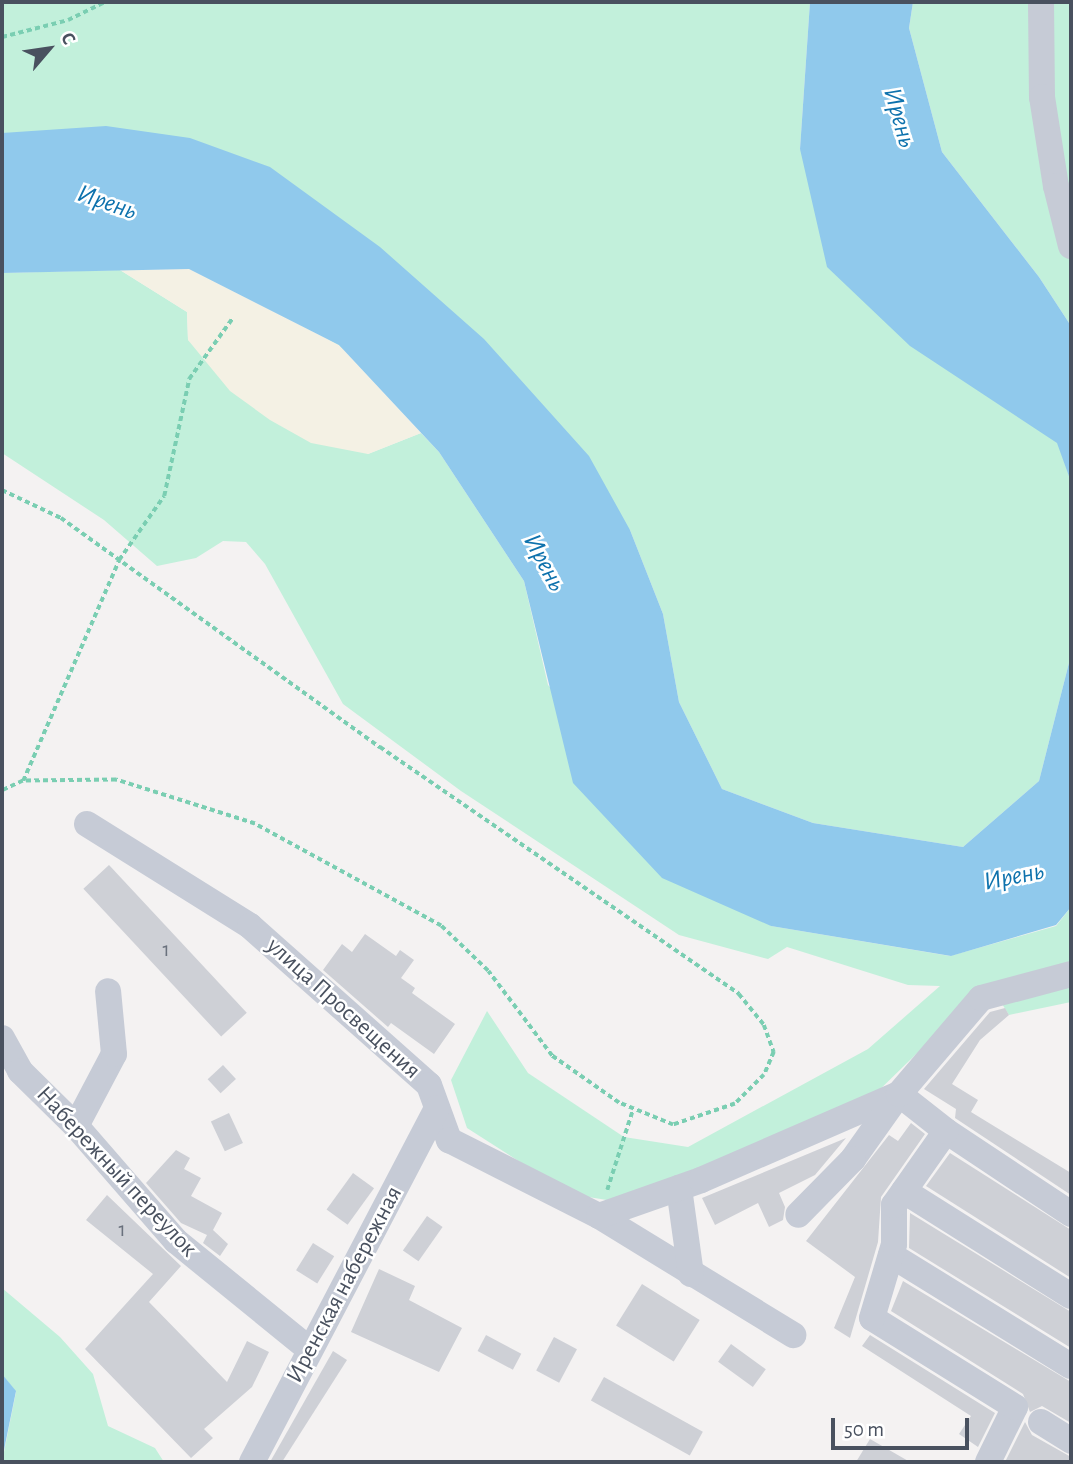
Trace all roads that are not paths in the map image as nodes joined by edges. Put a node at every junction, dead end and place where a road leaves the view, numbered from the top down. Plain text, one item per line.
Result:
1 (1041, 2) edge
2 (1071, 246) edge
3 (87, 824) dead end
4 (1071, 974) edge
5 (108, 991) dead end
6 (2, 1038) edge
7 (899, 1094) junction
8 (437, 1108) junction
9 (76, 1126) junction
10 (946, 1131) junction
11 (679, 1188) junction
12 (904, 1191) junction
13 (1071, 1214) edge
14 (798, 1215) dead end
15 (599, 1216) junction
16 (891, 1255) junction
17 (691, 1274) junction
18 (1071, 1296) edge
19 (793, 1335) dead end
20 (309, 1349) junction
21 (1071, 1366) edge
22 (1041, 1422) dead end
23 (1071, 1441) edge
24 (252, 1462) edge
25 (988, 1462) edge

1 - 2 street
3 - 8 street, улица Просвещения
4 - 7 street
5 - 9 street
6 - 9 street, Набережный переулок
7 - 10 street
7 - 11 street
7 - 14 street
8 - 15 street, улица Просвещения
8 - 20 street, Иренская набережная
9 - 20 street, Набережный переулок
10 - 12 street
10 - 13 street
11 - 15 street
11 - 17 street
12 - 16 street
12 - 18 street
15 - 17 street, улица Просвещения
16 - 21 street
16 - 25 street
17 - 19 street, улица Просвещения
20 - 24 street, Иренская набережная
22 - 23 street

